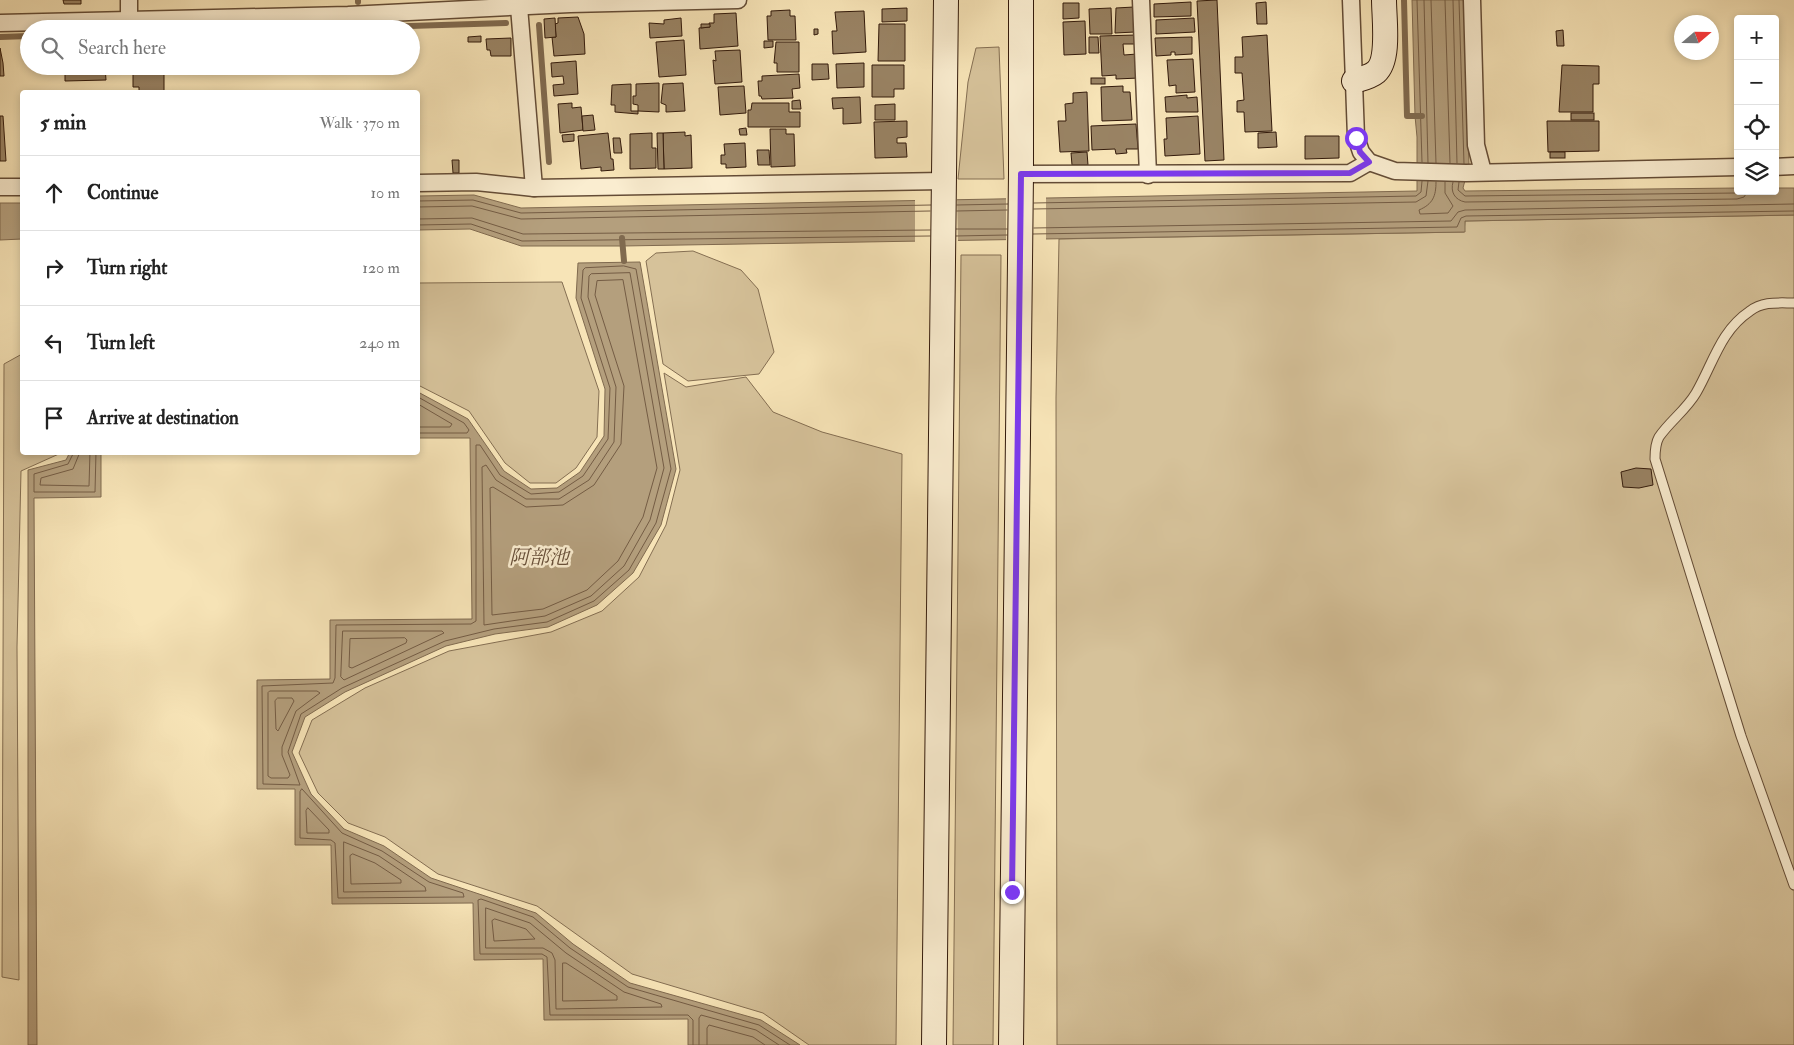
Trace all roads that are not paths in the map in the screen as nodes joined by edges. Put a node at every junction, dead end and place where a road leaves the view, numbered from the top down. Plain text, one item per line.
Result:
1 (129, 0) edge
2 (738, 0) edge
3 (946, 0) edge
4 (1021, 0) edge
5 (1140, 0) edge
6 (1351, 0) edge
7 (1384, 0) edge
8 (1472, 0) edge
9 (570, 2) edge
10 (348, 7) edge
11 (519, 7) junction
12 (129, 19) junction
13 (97, 20) edge
14 (20, 22) edge
15 (0, 23) edge
16 (1354, 82) junction
17 (1369, 162) junction
18 (1794, 166) edge
19 (1734, 167) edge
20 (1779, 167) edge
21 (1483, 172) junction
22 (1148, 175) junction
23 (1021, 181) junction
24 (420, 182) edge
25 (943, 185) junction
26 (0, 187) edge
27 (20, 187) edge
28 (534, 188) junction
29 (1794, 303) edge
30 (1794, 885) edge
31 (934, 1045) edge
32 (1011, 1045) edge

1 - 12 street
2 - 9 street
3 - 25 street
4 - 23 street
5 - 22 street
6 - 16 street
7 - 16 street
8 - 21 street
9 - 11 street
10 - 11 street
10 - 12 street
11 - 28 street
12 - 13 street
14 - 15 street
16 - 17 street
17 - 21 street
17 - 22 street
18 - 20 street
19 - 21 street
22 - 23 street
23 - 32 street
24 - 28 street
25 - 28 street
25 - 31 street
26 - 27 street
29 - 30 lane

